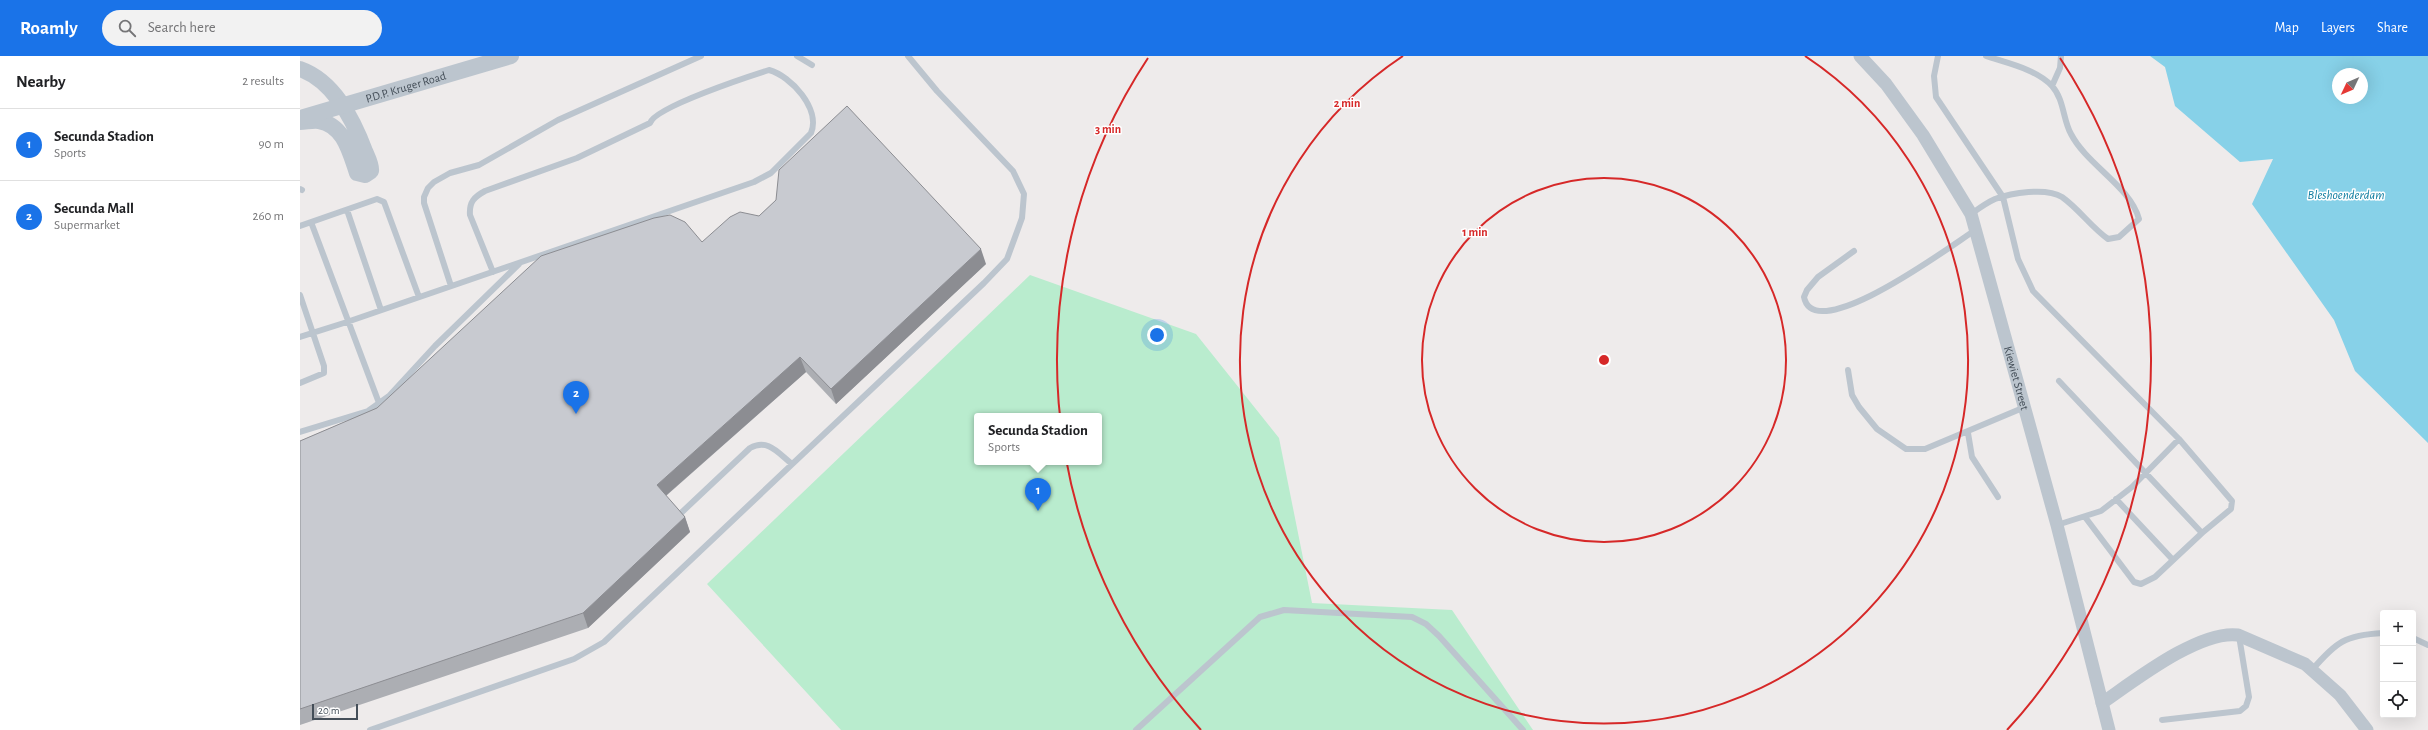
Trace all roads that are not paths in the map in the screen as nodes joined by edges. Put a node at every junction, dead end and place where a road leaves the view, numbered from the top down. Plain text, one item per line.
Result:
1 (511, 56) edge
2 (701, 56) edge
3 (797, 56) edge
4 (908, 56) edge
5 (1860, 56) edge
6 (1938, 56) edge
7 (1986, 56) edge
8 (2061, 56) edge
9 (812, 65) dead end
10 (300, 69) edge
11 (2052, 86) junction
12 (344, 105) junction
13 (300, 118) edge
14 (300, 122) edge
15 (2003, 197) junction
16 (347, 210) junction
17 (1971, 214) junction
18 (311, 222) junction
19 (300, 226) edge
20 (1974, 231) junction
21 (1854, 251) dead end
22 (521, 262) junction
23 (493, 272) junction
24 (451, 286) junction
25 (300, 294) edge
26 (419, 297) junction
27 (381, 310) junction
28 (347, 322) junction
29 (314, 332) junction
30 (300, 337) edge
31 (1848, 370) dead end
32 (2059, 381) dead end
33 (300, 383) edge
34 (379, 403) junction
35 (2025, 407) junction
36 (300, 432) edge
37 (1968, 433) junction
38 (2179, 440) junction
39 (792, 464) junction
40 (2146, 472) junction
41 (1998, 497) dead end
42 (2116, 499) junction
43 (681, 513) edge
44 (2085, 517) junction
45 (2057, 525) junction
46 (2202, 533) junction
47 (2173, 560) junction
48 (2380, 633) edge
49 (2238, 635) junction
50 (2416, 639) edge
51 (2428, 645) edge
52 (2312, 670) junction
53 (2102, 703) junction
54 (2162, 720) dead end
55 (370, 730) edge
56 (1136, 730) edge
57 (1523, 730) edge
58 (2109, 730) edge
59 (2367, 730) edge

1 - 12 street, P.D.P. Kruger Road
2 - 24 lane
3 - 9 lane
4 - 39 lane
5 - 17 street, Kiewiet Street
6 - 15 lane
7 - 11 lane
8 - 11 lane
10 - 12 street
11 - 15 lane
12 - 13 street, P.D.P. Kruger Road
12 - 14 street
15 - 17 lane
15 - 38 lane
16 - 18 lane
16 - 26 lane
16 - 27 lane
17 - 20 street, Kiewiet Street
18 - 19 lane
18 - 28 lane
20 - 21 lane
20 - 35 street, Kiewiet Street
22 - 23 lane
22 - 23 lane
22 - 34 lane
23 - 24 lane
24 - 26 lane
25 - 29 lane
26 - 27 lane
27 - 28 lane
28 - 29 lane
28 - 34 lane
29 - 30 lane
29 - 33 lane
31 - 37 lane
32 - 40 lane
34 - 36 lane
35 - 37 lane
35 - 45 street, Kiewiet Street
37 - 41 lane
38 - 40 lane
38 - 46 lane
39 - 43 lane
39 - 55 lane
40 - 42 lane
40 - 46 lane
42 - 44 lane
42 - 47 lane
44 - 45 lane
44 - 47 lane
45 - 53 street, Kiewiet Street
46 - 47 lane
48 - 52 lane
49 - 52 street
49 - 53 street
49 - 54 lane
50 - 51 lane
52 - 59 street
53 - 58 street, Kiewiet Street
56 - 57 lane

